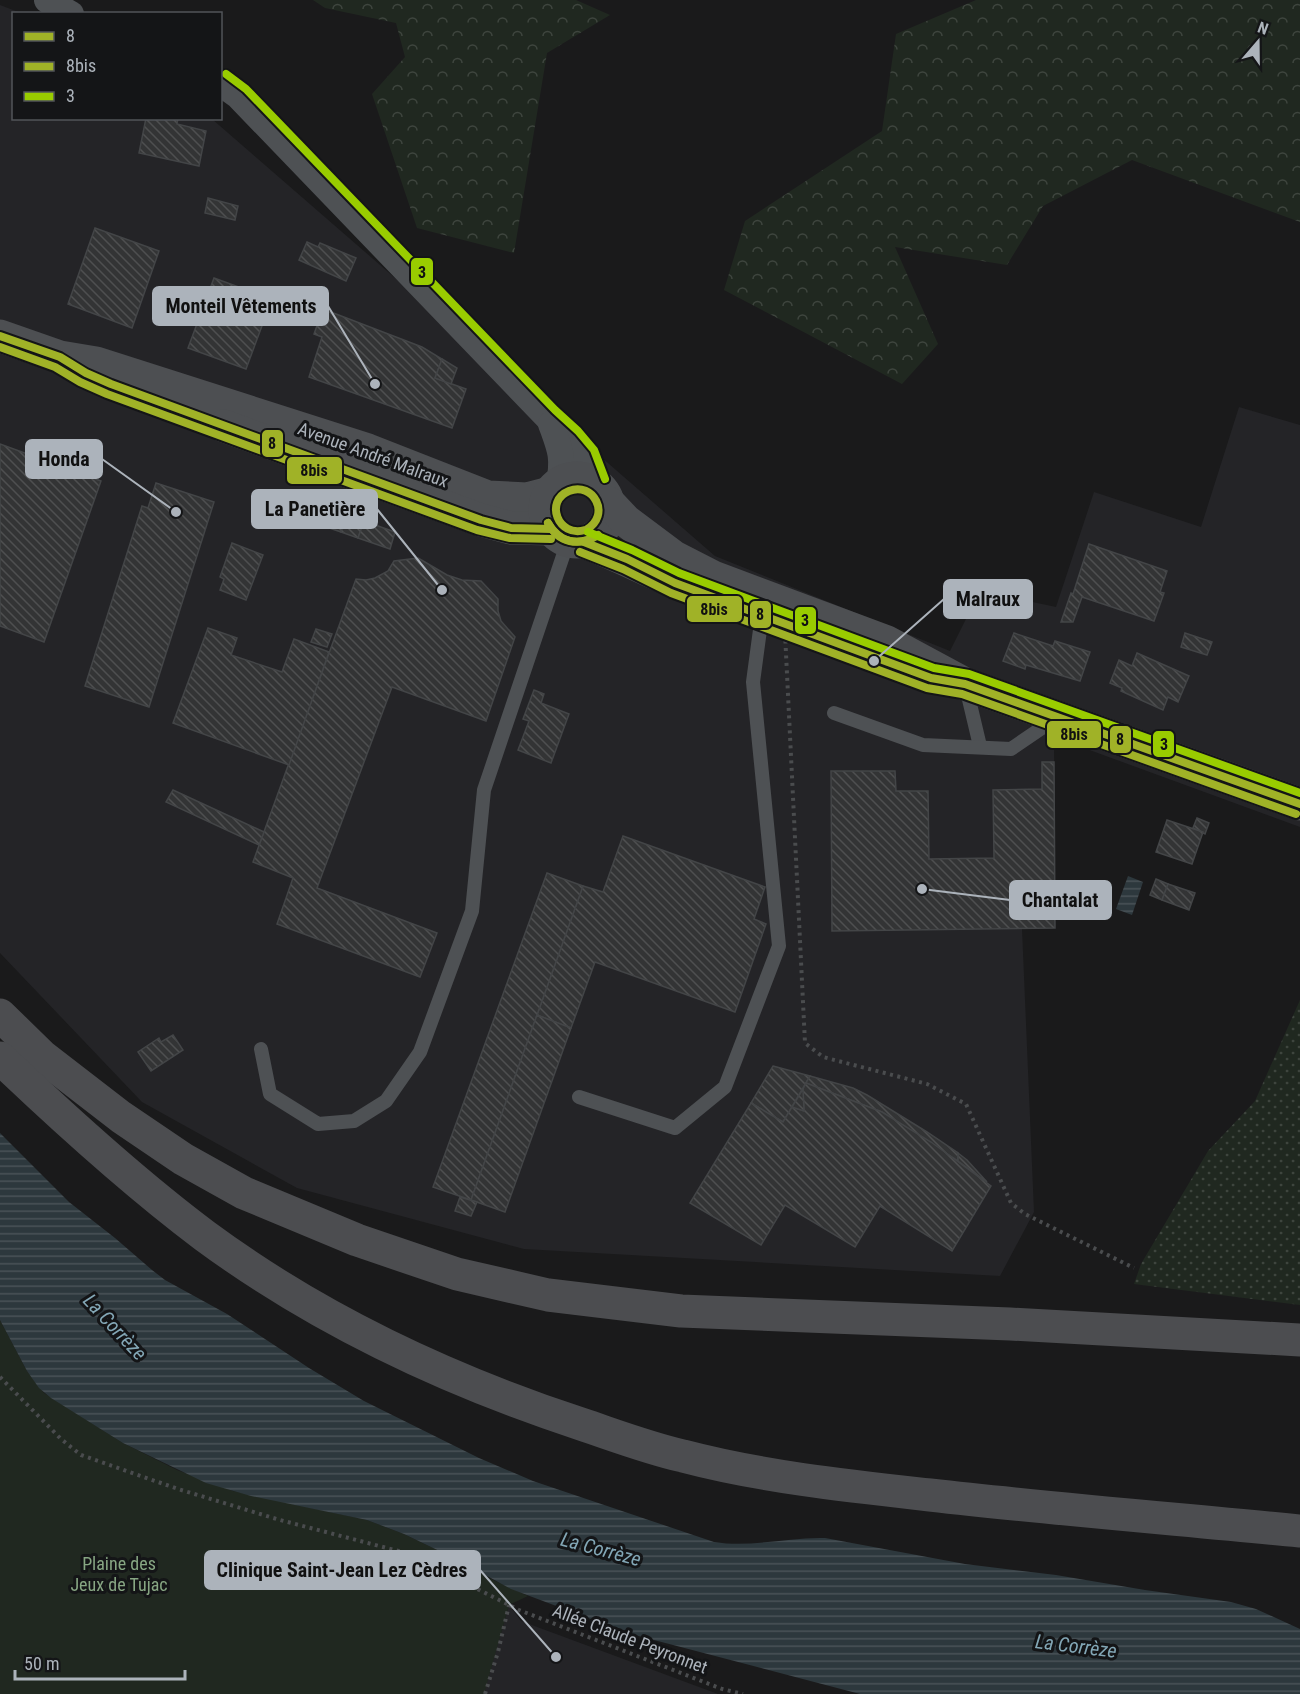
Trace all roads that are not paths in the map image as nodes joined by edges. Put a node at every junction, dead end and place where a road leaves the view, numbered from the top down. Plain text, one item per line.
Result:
1 (47, 0) edge
2 (68, 12) edge
3 (222, 84) edge
4 (0, 336) edge
5 (60, 357) junction
6 (548, 418) junction
7 (554, 488) junction
8 (602, 493) junction
9 (569, 538) junction
10 (773, 619) junction
11 (965, 684) junction
12 (834, 713) dead end
13 (1057, 717) junction
14 (980, 746) junction
15 (1300, 804) edge
16 (0, 1015) edge
17 (261, 1049) dead end
18 (0, 1058) edge
19 (579, 1097) dead end
20 (1300, 1340) edge
21 (1300, 1531) edge

1 - 2 street
3 - 6 street
4 - 5 street, Avenue André Malraux
5 - 7 street, Avenue André Malraux
5 - 9 street, Avenue André Malraux
6 - 7 street
6 - 8 street
7 - 8 street
7 - 9 street
8 - 9 street
8 - 11 street
9 - 10 street
9 - 17 lane
10 - 11 street
10 - 19 lane
11 - 13 street
11 - 14 lane
12 - 14 lane
13 - 14 lane
13 - 15 street
16 - 20 highway
18 - 21 highway

